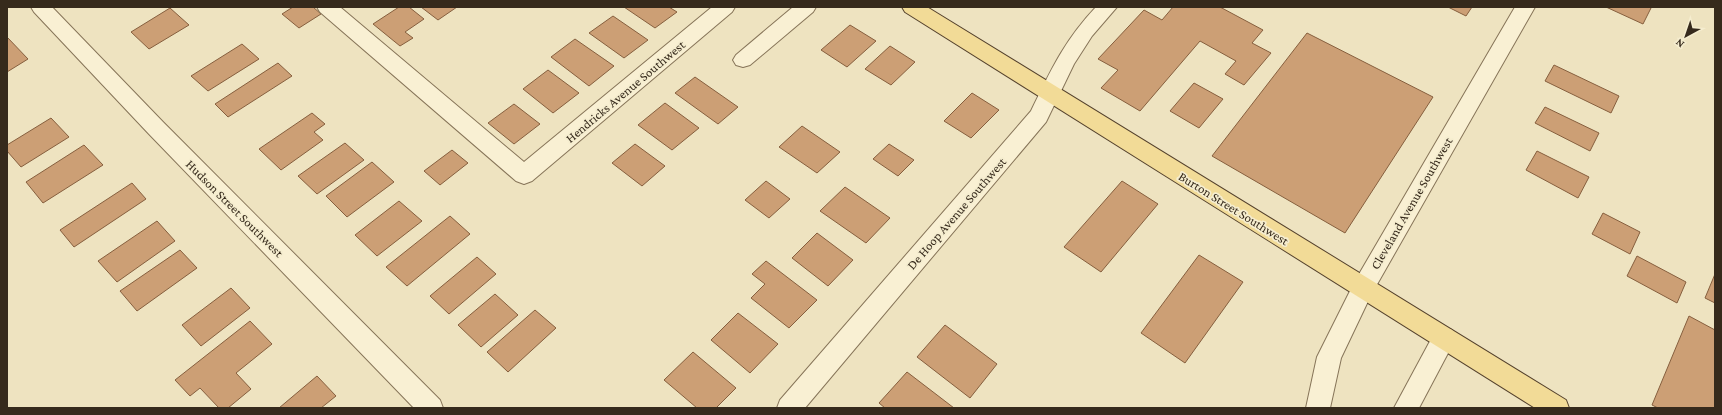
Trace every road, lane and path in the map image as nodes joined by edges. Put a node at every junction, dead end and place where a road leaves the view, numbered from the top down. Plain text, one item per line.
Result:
1 (41, 7) edge
2 (725, 7) edge
3 (806, 7) edge
4 (912, 7) edge
5 (1107, 7) edge
6 (1525, 7) edge
7 (332, 8) edge
8 (743, 60) dead end
9 (1050, 93) junction
10 (1363, 288) junction
11 (1444, 338) junction
12 (431, 408) edge
13 (789, 408) edge
14 (1318, 408) edge
15 (1406, 408) edge
16 (1557, 408) edge

1 - 12 street, Hudson Street Southwest
2 - 7 street, Hendricks Avenue Southwest
3 - 8 street
4 - 9 main road, Burton Street Southwest
5 - 9 street, De Hoop Avenue Southwest
6 - 10 street, Cleveland Avenue Southwest
9 - 10 main road, Burton Street Southwest
9 - 13 street, De Hoop Avenue Southwest
10 - 11 main road, Burton Street Southwest
10 - 14 street, Cleveland Avenue Southwest
11 - 15 street
11 - 16 main road, Burton Street Southwest

